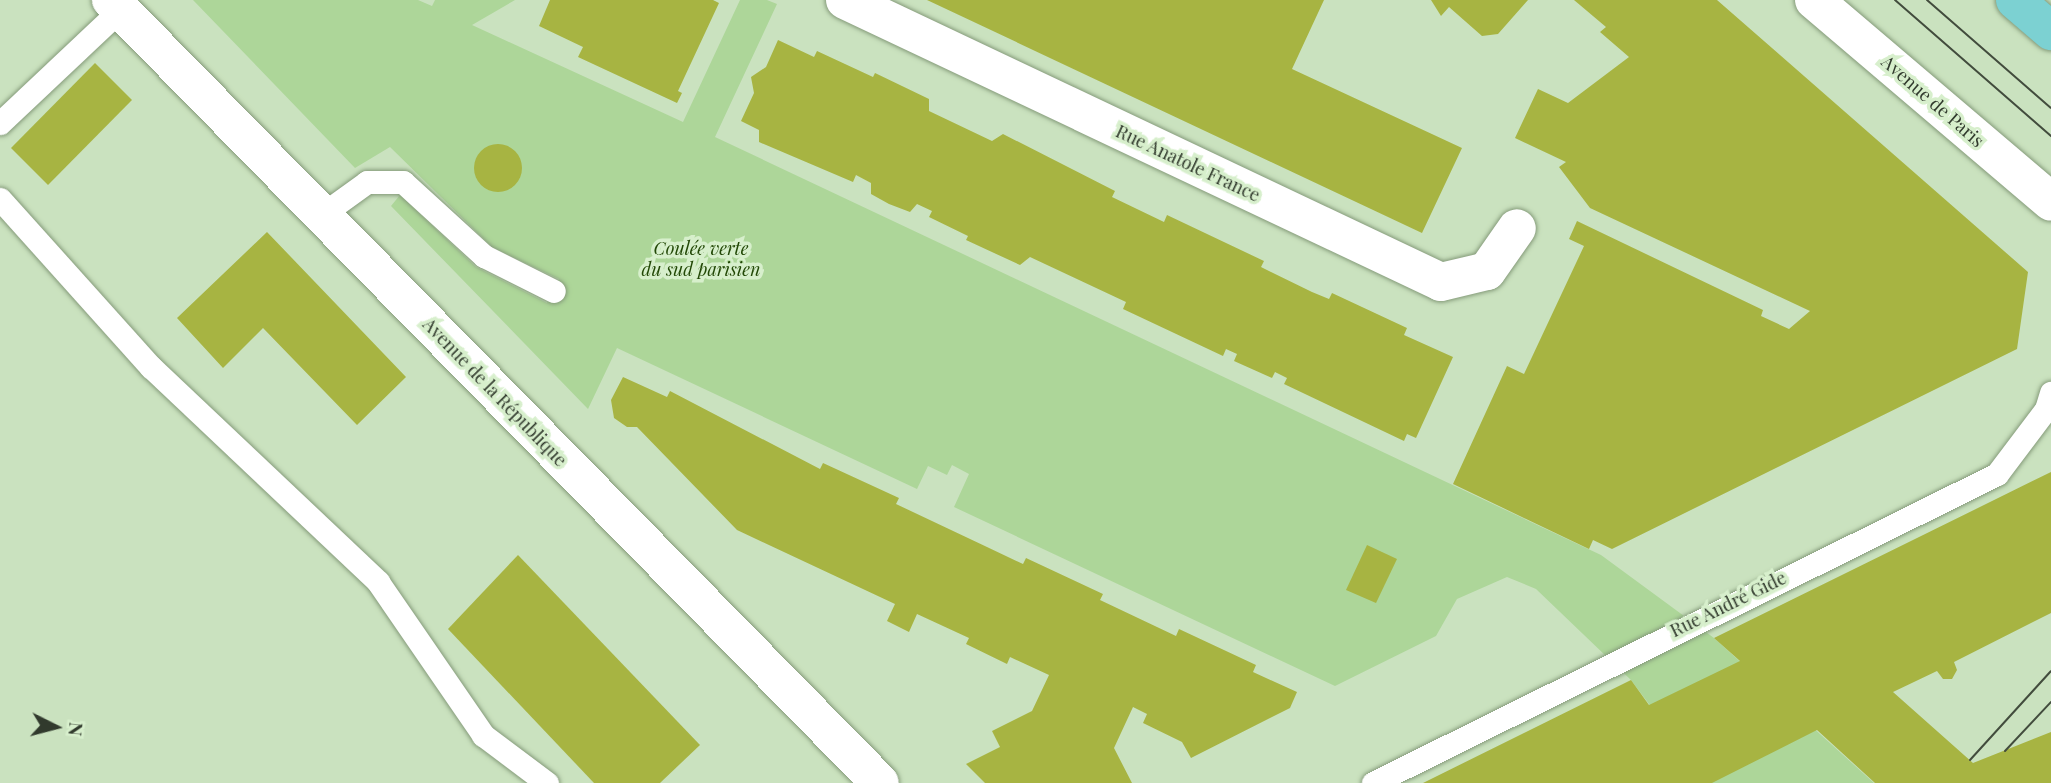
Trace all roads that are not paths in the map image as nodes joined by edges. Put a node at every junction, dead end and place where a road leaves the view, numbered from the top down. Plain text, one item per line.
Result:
1 (845, 0) edge
2 (1814, 0) edge
3 (2015, 0) edge
4 (116, 5) edge
5 (2051, 31) edge
6 (0, 123) edge
7 (0, 199) edge
8 (2051, 202) edge
9 (324, 213) junction
10 (1517, 228) dead end
11 (554, 292) dead end
12 (2051, 393) edge
13 (547, 783) edge
14 (880, 783) edge
15 (1373, 783) edge

1 - 10 main road, Rue Anatole France
2 - 8 main road, Avenue de Paris
3 - 5 main road
4 - 6 lane
4 - 9 main road, Avenue de la République
7 - 13 lane
9 - 11 lane
9 - 14 main road, Avenue de la République
12 - 15 lane, Rue André Gide

